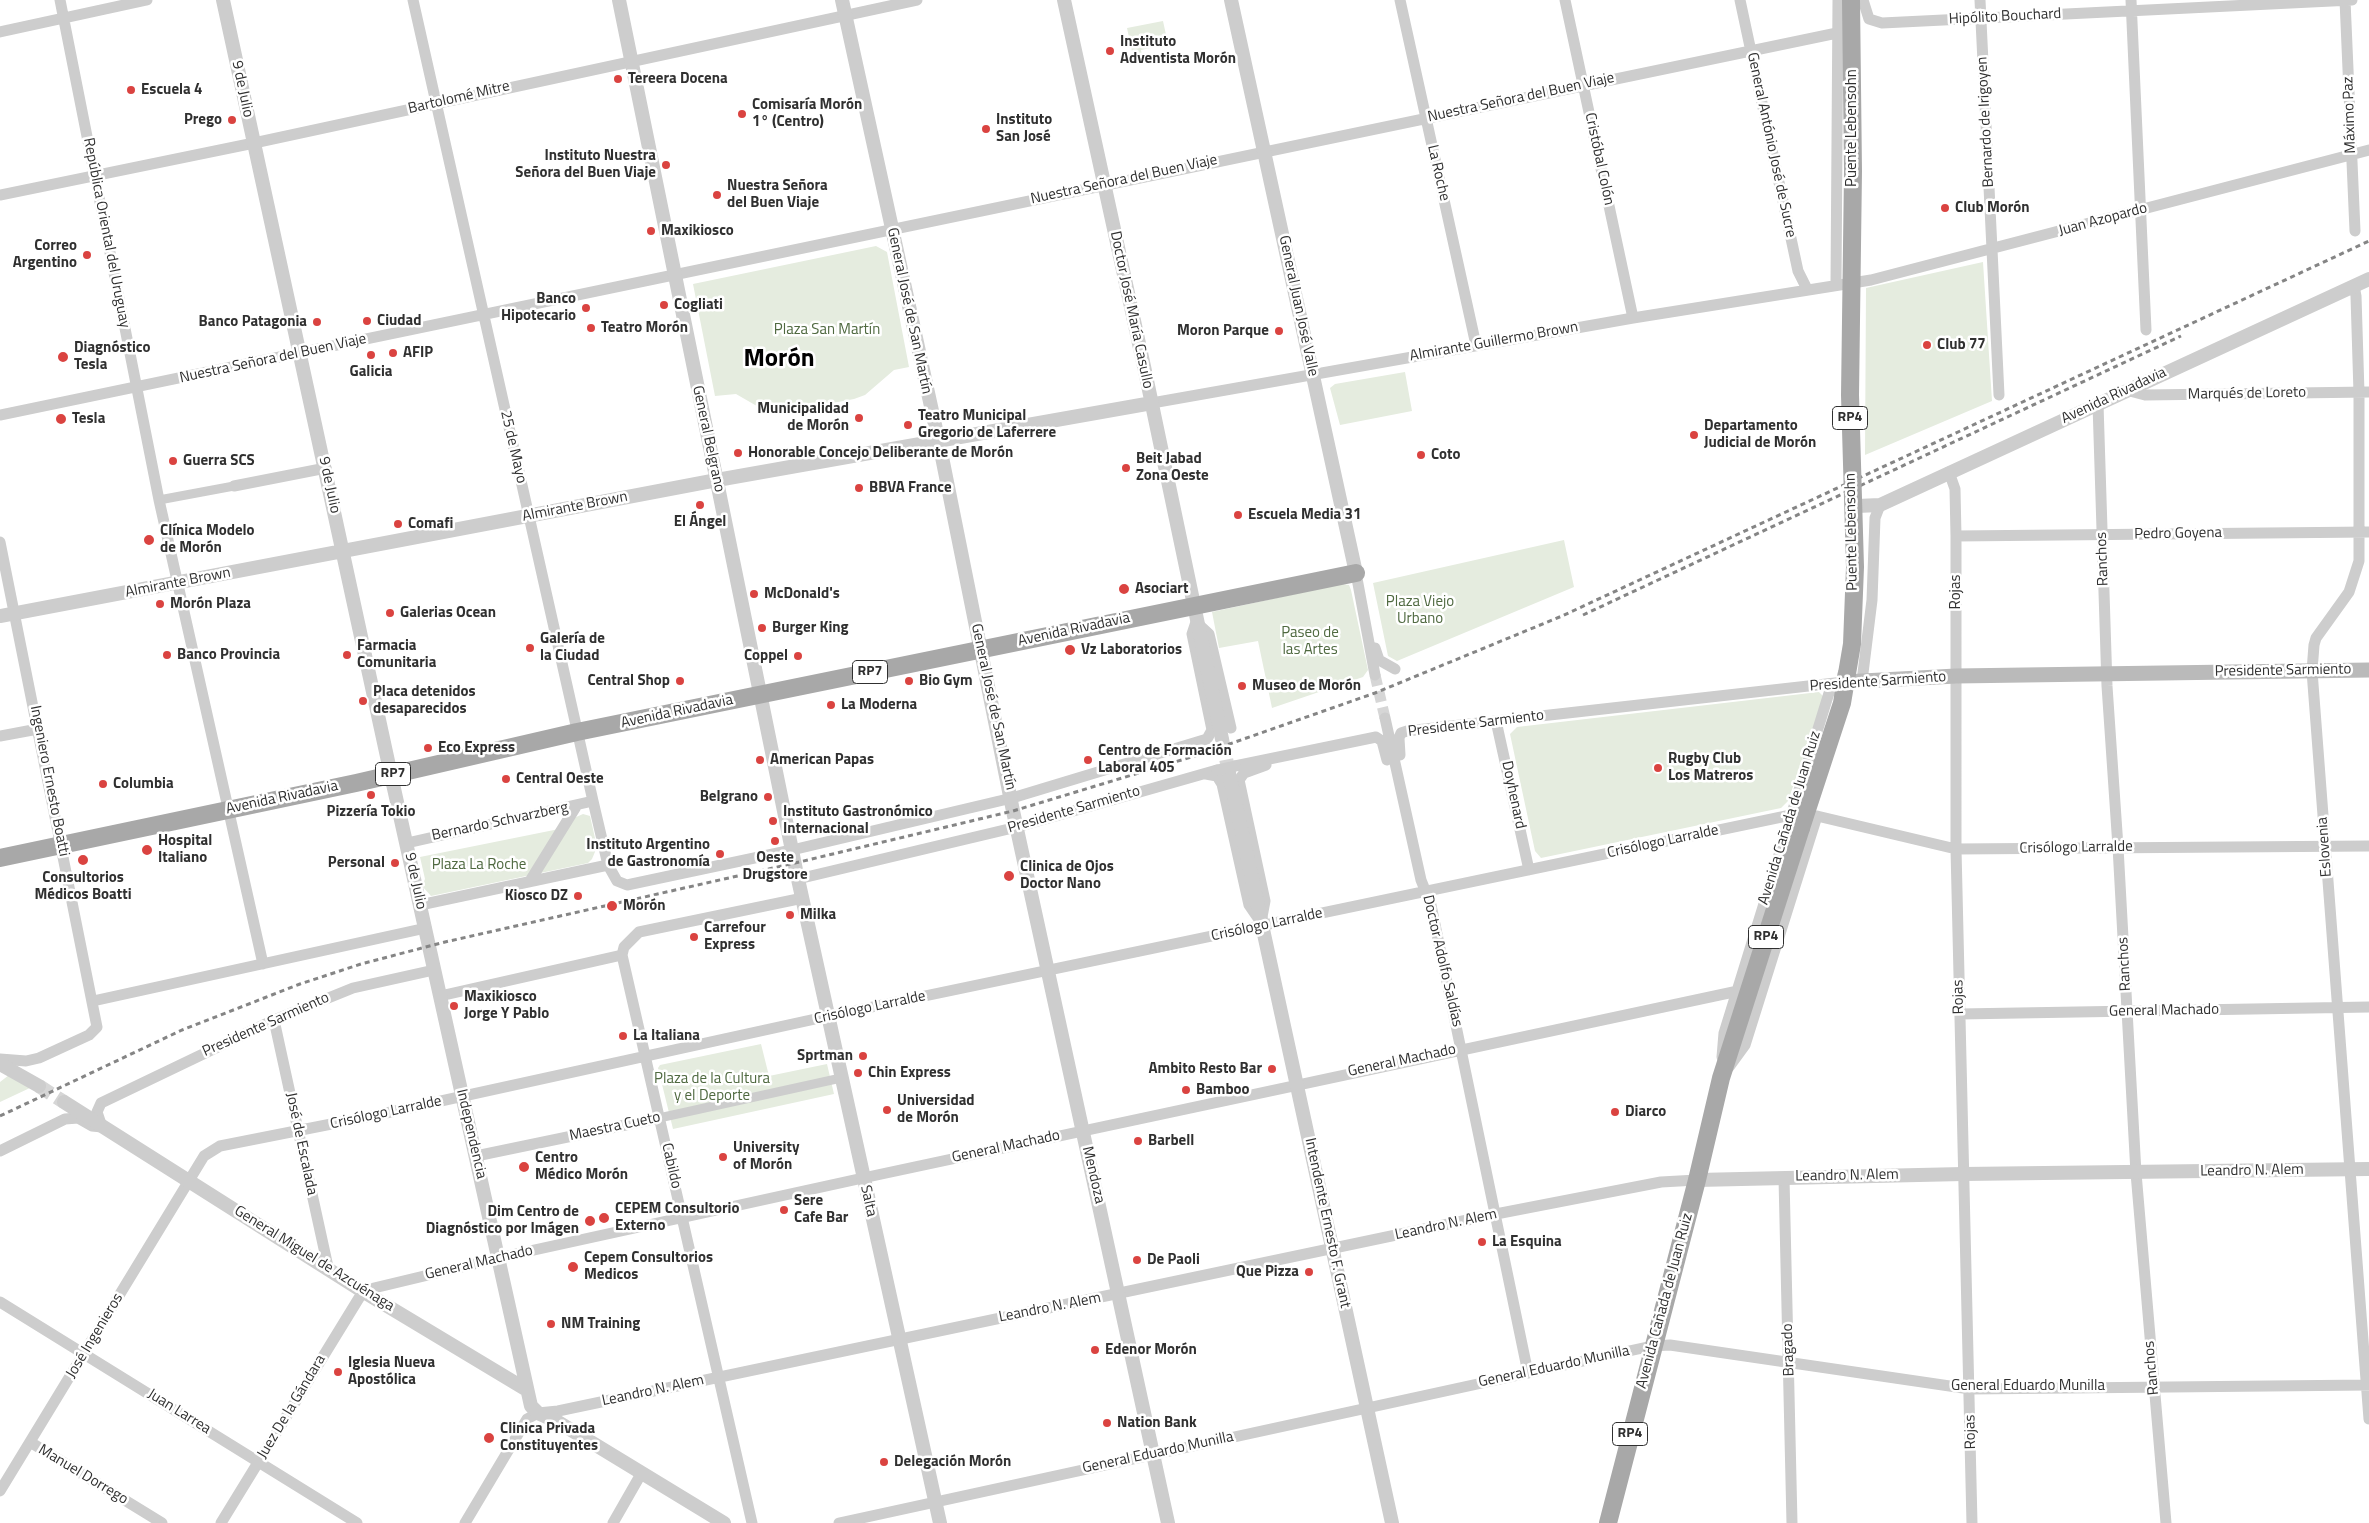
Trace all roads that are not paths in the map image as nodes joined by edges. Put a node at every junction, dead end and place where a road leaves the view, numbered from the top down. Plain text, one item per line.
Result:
1 (60, 0) edge
2 (146, 0) edge
3 (223, 0) edge
4 (413, 0) edge
5 (619, 0) edge
6 (842, 0) edge
7 (917, 0) edge
8 (1064, 0) edge
9 (1231, 0) edge
10 (1400, 0) edge
11 (1565, 0) edge
12 (1740, 0) edge
13 (1838, 0) edge
14 (1851, 0) edge
15 (1863, 0) edge
16 (1980, 0) edge
17 (2345, 0) edge
18 (2352, 0) edge
19 (2131, 5) edge
20 (845, 16) junction
21 (64, 18) junction
22 (1980, 18) junction
23 (0, 32) edge
24 (1837, 33) junction
25 (1751, 50) junction
26 (631, 60) junction
27 (1583, 86) junction
28 (436, 103) junction
29 (1425, 118) junction
30 (254, 143) junction
31 (2369, 150) edge
32 (1264, 153) junction
33 (2351, 154) junction
34 (95, 174) junction
35 (1103, 184) junction
36 (0, 195) edge
37 (2142, 210) junction
38 (891, 231) junction
39 (2354, 231) dead end
40 (1992, 249) junction
41 (674, 276) junction
42 (2369, 279) edge
43 (1843, 284) junction
44 (2354, 286) junction
45 (1807, 288) junction
46 (485, 316) junction
47 (1633, 318) junction
48 (2146, 330) dead end
49 (1476, 345) junction
50 (300, 353) junction
51 (1313, 376) junction
52 (137, 386) junction
53 (2126, 390) junction
54 (2364, 392) edge
55 (1998, 395) dead end
56 (1152, 403) junction
57 (2098, 404) junction
58 (0, 415) edge
59 (938, 440) junction
60 (326, 468) junction
61 (1949, 472) junction
62 (717, 480) junction
63 (234, 486) joint
64 (159, 500) junction
65 (1880, 505) junction
66 (1857, 506) junction
67 (528, 516) junction
68 (2364, 532) edge
69 (2102, 534) junction
70 (1956, 536) junction
71 (0, 542) edge
72 (342, 551) junction
73 (1356, 573) junction
74 (177, 584) junction
75 (1364, 613) junction
76 (14, 614) junction
77 (1195, 614) junction
78 (0, 616) edge
79 (980, 649) junction
80 (1395, 669) dead end
81 (2369, 670) edge
82 (2312, 671) junction
83 (2107, 674) junction
84 (1375, 675) tunnel mouth
85 (1956, 676) junction
86 (1862, 681) junction
87 (1844, 682) junction
88 (760, 694) junction
89 (1385, 718) tunnel mouth
90 (1496, 721) junction
91 (38, 729) junction
92 (577, 732) junction
93 (1221, 734) joint
94 (0, 736) edge
95 (1379, 739) joint
96 (1398, 743) joint
97 (1270, 759) junction
98 (1227, 770) junction
99 (1204, 774) junction
100 (391, 775) junction
101 (1400, 785) junction
102 (1012, 798) junction
103 (593, 801) junction
104 (576, 805) junction
105 (227, 809) junction
106 (1805, 819) junction
107 (1017, 827) junction
108 (407, 843) junction
109 (61, 844) junction
110 (2325, 846) junction
111 (2369, 846) edge
112 (2118, 847) junction
113 (1956, 849) junction
114 (792, 850) junction
115 (0, 858) edge
116 (608, 865) junction
117 (1529, 870) junction
118 (798, 879) junction
119 (530, 881) junction
120 (627, 885) joint
121 (1427, 892) junction
122 (803, 898) junction
123 (420, 905) junction
124 (1262, 924) junction
125 (426, 928) junction
126 (622, 955) junction
127 (263, 964) junction
128 (434, 970) junction
129 (1049, 971) junction
130 (1738, 991) junction
131 (440, 996) junction
132 (93, 1001) junction
133 (2338, 1008) junction
134 (2369, 1008) edge
135 (2127, 1012) junction
136 (1960, 1014) junction
137 (829, 1016) junction
138 (274, 1020) junction
139 (1731, 1047) joint
140 (1463, 1048) junction
141 (646, 1056) junction
142 (0, 1059) edge
143 (0, 1064) edge
144 (841, 1078) junction
145 (1721, 1078) junction
146 (1298, 1084) junction
147 (39, 1086) tunnel mouth
148 (462, 1097) junction
149 (64, 1102) tunnel mouth
150 (660, 1118) junction
151 (102, 1127) junction
152 (298, 1131) junction
153 (1083, 1131) junction
154 (0, 1151) edge
155 (476, 1156) junction
156 (2350, 1170) junction
157 (2369, 1170) edge
158 (2136, 1173) junction
159 (1963, 1174) junction
160 (863, 1178) junction
161 (1784, 1178) junction
162 (1697, 1180) junction
163 (189, 1181) junction
164 (1496, 1214) junction
165 (683, 1218) junction
166 (1332, 1248) junction
167 (498, 1258) junction
168 (328, 1267) junction
169 (364, 1292) junction
170 (1119, 1294) junction
171 (0, 1302) edge
172 (899, 1339) junction
173 (1652, 1346) junction
174 (85, 1354) junction
175 (1789, 1364) junction
176 (1528, 1373) junction
177 (719, 1378) junction
178 (2368, 1385) edge
179 (2153, 1386) junction
180 (1970, 1389) junction
181 (527, 1390) junction
182 (1367, 1407) junction
183 (538, 1413) junction
184 (2369, 1419) edge
185 (30, 1442) junction
186 (1153, 1454) junction
187 (258, 1462) junction
188 (642, 1474) junction
189 (0, 1490) edge
190 (935, 1502) junction
191 (162, 1523) edge
192 (221, 1523) edge
193 (357, 1523) edge
194 (465, 1523) edge
195 (612, 1523) edge
196 (724, 1523) edge
197 (752, 1523) edge
198 (839, 1523) edge
199 (940, 1523) edge
200 (1168, 1523) edge
201 (1392, 1523) edge
202 (1608, 1523) edge
203 (1792, 1523) edge
204 (1972, 1523) edge
205 (2166, 1523) edge

1 - 21 street, República Oriental del Uruguay
2 - 21 street
3 - 30 street, 9 de Julio
4 - 28 street, 25 de Mayo
5 - 26 street, General Belgrano
6 - 20 street, General José de San Martín
7 - 20 street, Bartolomé Mitre
8 - 35 street, Doctor José María Casullo
9 - 32 street, General Juan José Valle
10 - 29 street, La Roche
11 - 27 street, Cristóbal Colón
12 - 25 street, General António José de Sucre
13 - 24 street
14 - 106 main road, Puente Lebensohn / RP4, bridge
15 - 22 street, Hipólito Bouchard
16 - 22 street, Bernardo de Irigoyen
17 - 18 street, Hipólito Bouchard
17 - 19 street, Hipólito Bouchard
17 - 33 street, Máximo Paz
19 - 22 street, Hipólito Bouchard
19 - 37 street
20 - 26 street, Bartolomé Mitre
20 - 38 street, General José de San Martín
21 - 23 street
21 - 34 street, República Oriental del Uruguay
22 - 40 street, Bernardo de Irigoyen
24 - 25 street, Nuestra Señora del Buen Viaje
24 - 43 street
25 - 27 street, Nuestra Señora del Buen Viaje
25 - 45 street, General António José de Sucre
26 - 28 street, Bartolomé Mitre
26 - 41 street, General Belgrano
27 - 29 street, Nuestra Señora del Buen Viaje
27 - 47 street, Cristóbal Colón
28 - 30 street, Bartolomé Mitre
28 - 46 street, 25 de Mayo
29 - 32 street, Nuestra Señora del Buen Viaje
29 - 49 street, La Roche
30 - 34 street, Bartolomé Mitre
30 - 50 street, 9 de Julio
31 - 33 street, Juan Azopardo
32 - 35 street, Nuestra Señora del Buen Viaje
32 - 51 street, General Juan José Valle
33 - 37 street, Juan Azopardo
33 - 39 street, Máximo Paz
34 - 36 street, Bartolomé Mitre
34 - 52 street, República Oriental del Uruguay
35 - 38 street, Nuestra Señora del Buen Viaje
35 - 56 street, Doctor José María Casullo
37 - 40 street, Juan Azopardo
37 - 48 street
38 - 41 street, Nuestra Señora del Buen Viaje
38 - 59 street, General José de San Martín
40 - 43 street, Juan Azopardo
40 - 55 street, Bernardo de Irigoyen
41 - 46 street, Nuestra Señora del Buen Viaje
41 - 62 street, General Belgrano
42 - 44 street, Avenida Rivadavia
43 - 45 street, Almirante Guillermo Brown
43 - 66 main road, Avenida Cañada de Juan Ruiz
44 - 53 street, Avenida Rivadavia
44 - 54 street, Eslovenia
45 - 47 street, Almirante Guillermo Brown
46 - 50 street, Nuestra Señora del Buen Viaje
46 - 67 street, 25 de Mayo
47 - 49 street, Almirante Guillermo Brown
49 - 51 street, Almirante Guillermo Brown
50 - 52 street, Nuestra Señora del Buen Viaje
50 - 60 street, 9 de Julio
51 - 56 street, Almirante Guillermo Brown
51 - 73 street, General Juan José Valle
52 - 58 street, Nuestra Señora del Buen Viaje
52 - 64 street, República Oriental del Uruguay
53 - 54 street, Marqués de Loreto
53 - 57 street, Avenida Rivadavia
54 - 68 street, Eslovenia
56 - 59 street, Almirante Brown
56 - 77 street, Doctor José María Casullo
57 - 61 street, Avenida Rivadavia
57 - 69 street, Ranchos
59 - 62 street, Almirante Brown
59 - 79 street, General José de San Martín
60 - 63 street
60 - 72 street, 9 de Julio
61 - 65 street, Avenida Rivadavia
61 - 70 street, Rojas
62 - 67 street, Almirante Brown
62 - 88 street, General Belgrano
63 - 64 street
64 - 74 street, República Oriental del Uruguay
65 - 66 street, Avenida Rivadavia
65 - 86 street
66 - 87 main road, Avenida Cañada de Juan Ruiz
67 - 72 street, Almirante Brown
67 - 92 street, 25 de Mayo
68 - 69 street, Pedro Goyena
68 - 82 street, Eslovenia
69 - 70 street, Pedro Goyena
69 - 83 street, Ranchos
70 - 85 street, Rojas
71 - 76 street, Ingeniero Ernesto Boatti
72 - 74 street, Almirante Brown
72 - 100 street, 9 de Julio
73 - 75 street, General Juan José Valle
73 - 77 main road, Avenida Rivadavia / RP7
74 - 76 street, Almirante Brown
74 - 105 street, República Oriental del Uruguay
75 - 80 street, General Juan José Valle
75 - 84 street, General Juan José Valle
76 - 78 street, Almirante Brown
76 - 91 street, Ingeniero Ernesto Boatti
77 - 79 main road, Avenida Rivadavia / RP7
77 - 93 street, Doctor José María Casullo
79 - 88 main road, Avenida Rivadavia / RP7
79 - 102 street, General José de San Martín
81 - 82 main road, Presidente Sarmiento
82 - 83 main road, Presidente Sarmiento
82 - 110 street, Eslovenia
83 - 85 main road, Presidente Sarmiento
83 - 112 street, Ranchos
85 - 86 main road, Presidente Sarmiento
85 - 113 street, Rojas
86 - 87 main road, Presidente Sarmiento
87 - 90 street, Presidente Sarmiento
87 - 106 street, Avenida Cañada de Juan Ruiz
87 - 106 street, Avenida Cañada de Juan Ruiz
88 - 92 main road, Avenida Rivadavia / RP7
88 - 114 street, General Belgrano
89 - 101 street
90 - 96 street, Presidente Sarmiento
90 - 117 street, Doyhenard
91 - 94 street
91 - 109 street, Ingeniero Ernesto Boatti
92 - 100 main road, Avenida Rivadavia / RP7
92 - 103 street, 25 de Mayo
93 - 102 street, Presidente Sarmiento
95 - 97 street, Presidente Sarmiento
95 - 101 street, Doctor Adolfo Saldías
96 - 101 street, Doctor Adolfo Saldías
97 - 98 street, Presidente Sarmiento
97 - 124 street, Intendente Ernesto F. Grant
98 - 99 street, Presidente Sarmiento
98 - 124 street, Intendente Ernesto F. Grant
99 - 107 street, Presidente Sarmiento
99 - 124 street, Intendente Ernesto F. Grant
100 - 105 main road, Avenida Rivadavia / RP7
100 - 108 street, 9 de Julio
101 - 121 street, Doctor Adolfo Saldías
102 - 107 street, General José de San Martín
102 - 114 street, Presidente Sarmiento
103 - 104 street, Bernardo Schvarzberg
103 - 116 street, 25 de Mayo
104 - 108 street, Bernardo Schvarzberg
104 - 119 street
105 - 109 main road, Avenida Rivadavia / RP7
105 - 127 street, República Oriental del Uruguay
106 - 113 street, Crisólogo Larralde
106 - 117 street, Crisólogo Larralde
106 - 130 street, Avenida Cañada de Juan Ruiz
106 - 139 main road, Puente Lebensohn / RP4
106 - 145 street, Avenida Cañada de Juan Ruiz
107 - 118 street, Presidente Sarmiento
107 - 129 street, Mendoza
108 - 123 street, 9 de Julio
109 - 115 main road, Avenida Rivadavia / RP7
109 - 132 street, Ingeniero Ernesto Boatti
110 - 111 street, Crisólogo Larralde
110 - 112 street, Crisólogo Larralde
110 - 133 street, Eslovenia
112 - 113 street, Crisólogo Larralde
112 - 135 street, Ranchos
113 - 136 street, Rojas
114 - 118 street, General Belgrano
114 - 120 street, Presidente Sarmiento
116 - 119 street
116 - 120 street, 25 de Mayo
117 - 121 street, Crisólogo Larralde
118 - 122 street, Salta
119 - 123 street
121 - 124 street, Crisólogo Larralde
121 - 140 street, Doctor Adolfo Saldías
122 - 126 street
122 - 137 street, Salta
123 - 125 street, 9 de Julio
124 - 129 street, Crisólogo Larralde
124 - 146 street, Intendente Ernesto F. Grant
125 - 127 street
125 - 128 street, 9 de Julio
126 - 131 street
126 - 141 street, Cabildo
127 - 132 street
128 - 131 street, Independencia
128 - 138 street, Presidente Sarmiento
129 - 137 street, Crisólogo Larralde
129 - 153 street, Mendoza
130 - 140 street, General Machado
130 - 145 street, Avenida Cañada de Juan Ruiz
131 - 148 street, Independencia
132 - 142 street, Ingeniero Ernesto Boatti
133 - 134 street, General Machado
133 - 135 street, General Machado
133 - 156 street, Eslovenia
135 - 136 street, General Machado
135 - 158 street, Ranchos
136 - 159 street, Rojas
137 - 141 street, Crisólogo Larralde
137 - 144 street, Salta
138 - 151 street, Presidente Sarmiento
138 - 152 street, José de Escalada
139 - 145 main road, Avenida Cañada de Juan Ruiz / RP4
140 - 146 street, General Machado
140 - 164 street, Doctor Adolfo Saldías
141 - 148 street, Crisólogo Larralde
141 - 150 street, Cabildo
143 - 147 street
144 - 150 street, Maestra Cueto
144 - 160 street, Salta
145 - 162 main road, Avenida Cañada de Juan Ruiz / RP4
146 - 153 street, General Machado
146 - 166 street, Intendente Ernesto F. Grant
148 - 152 street, Crisólogo Larralde
148 - 155 street, Independencia
149 - 151 street, General Miguel de Azcuénaga
150 - 155 street, Maestra Cueto
150 - 165 street, Cabildo
151 - 154 street, General Miguel de Azcuénaga
151 - 163 street, General Miguel de Azcuénaga
152 - 163 street, Crisólogo Larralde
152 - 168 street, José de Escalada
153 - 160 street, General Machado
153 - 170 street, Mendoza
155 - 167 street, Independencia
156 - 157 street, Leandro N. Alem
156 - 158 street, Leandro N. Alem
156 - 178 street, Eslovenia
158 - 159 street, Leandro N. Alem
158 - 179 street, Ranchos
159 - 161 street, Leandro N. Alem
159 - 180 street, Rojas
160 - 165 street, General Machado
160 - 172 street, Salta
161 - 162 street, Leandro N. Alem
161 - 175 street, Bragado
162 - 164 street, Leandro N. Alem
162 - 173 main road, Avenida Cañada de Juan Ruiz / RP4
163 - 168 street, General Miguel de Azcuénaga
163 - 174 street, José Ingenieros
164 - 166 street, Leandro N. Alem
164 - 176 street, Doctor Adolfo Saldías
165 - 167 street, General Machado
165 - 177 street, Cabildo
166 - 170 street, Leandro N. Alem
166 - 182 street, Intendente Ernesto F. Grant
167 - 169 street, General Machado
167 - 181 street, Independencia
168 - 169 street, General Miguel de Azcuénaga
169 - 181 street, General Miguel de Azcuénaga
169 - 187 street, Juez De la Gándara
170 - 172 street, Leandro N. Alem
170 - 186 street, Mendoza
171 - 174 street, Juan Larrea
172 - 177 street, Leandro N. Alem
172 - 190 street, Salta
173 - 175 street, General Eduardo Munilla
173 - 176 street, General Eduardo Munilla
173 - 202 main road, Avenida Cañada de Juan Ruiz / RP4
174 - 185 street, José Ingenieros
174 - 187 street, Juan Larrea
175 - 180 street, General Eduardo Munilla
175 - 203 street, Bragado
176 - 182 street, General Eduardo Munilla
177 - 183 street, Leandro N. Alem
177 - 197 street, Cabildo
178 - 179 street, General Eduardo Munilla
178 - 184 street, Eslovenia
179 - 180 street, General Eduardo Munilla
179 - 205 street, Ranchos
180 - 204 street, Rojas
181 - 183 street, Independencia
182 - 186 street, General Eduardo Munilla
182 - 201 street, Intendente Ernesto F. Grant
183 - 188 street
183 - 194 street
185 - 189 street, José Ingenieros
185 - 191 street, Manuel Dorrego
186 - 190 street, General Eduardo Munilla
186 - 200 street, Mendoza
187 - 192 street, Juez De la Gándara
187 - 193 street, Juan Larrea
188 - 195 street
188 - 196 street
190 - 198 street, General Eduardo Munilla
190 - 199 street, Salta

